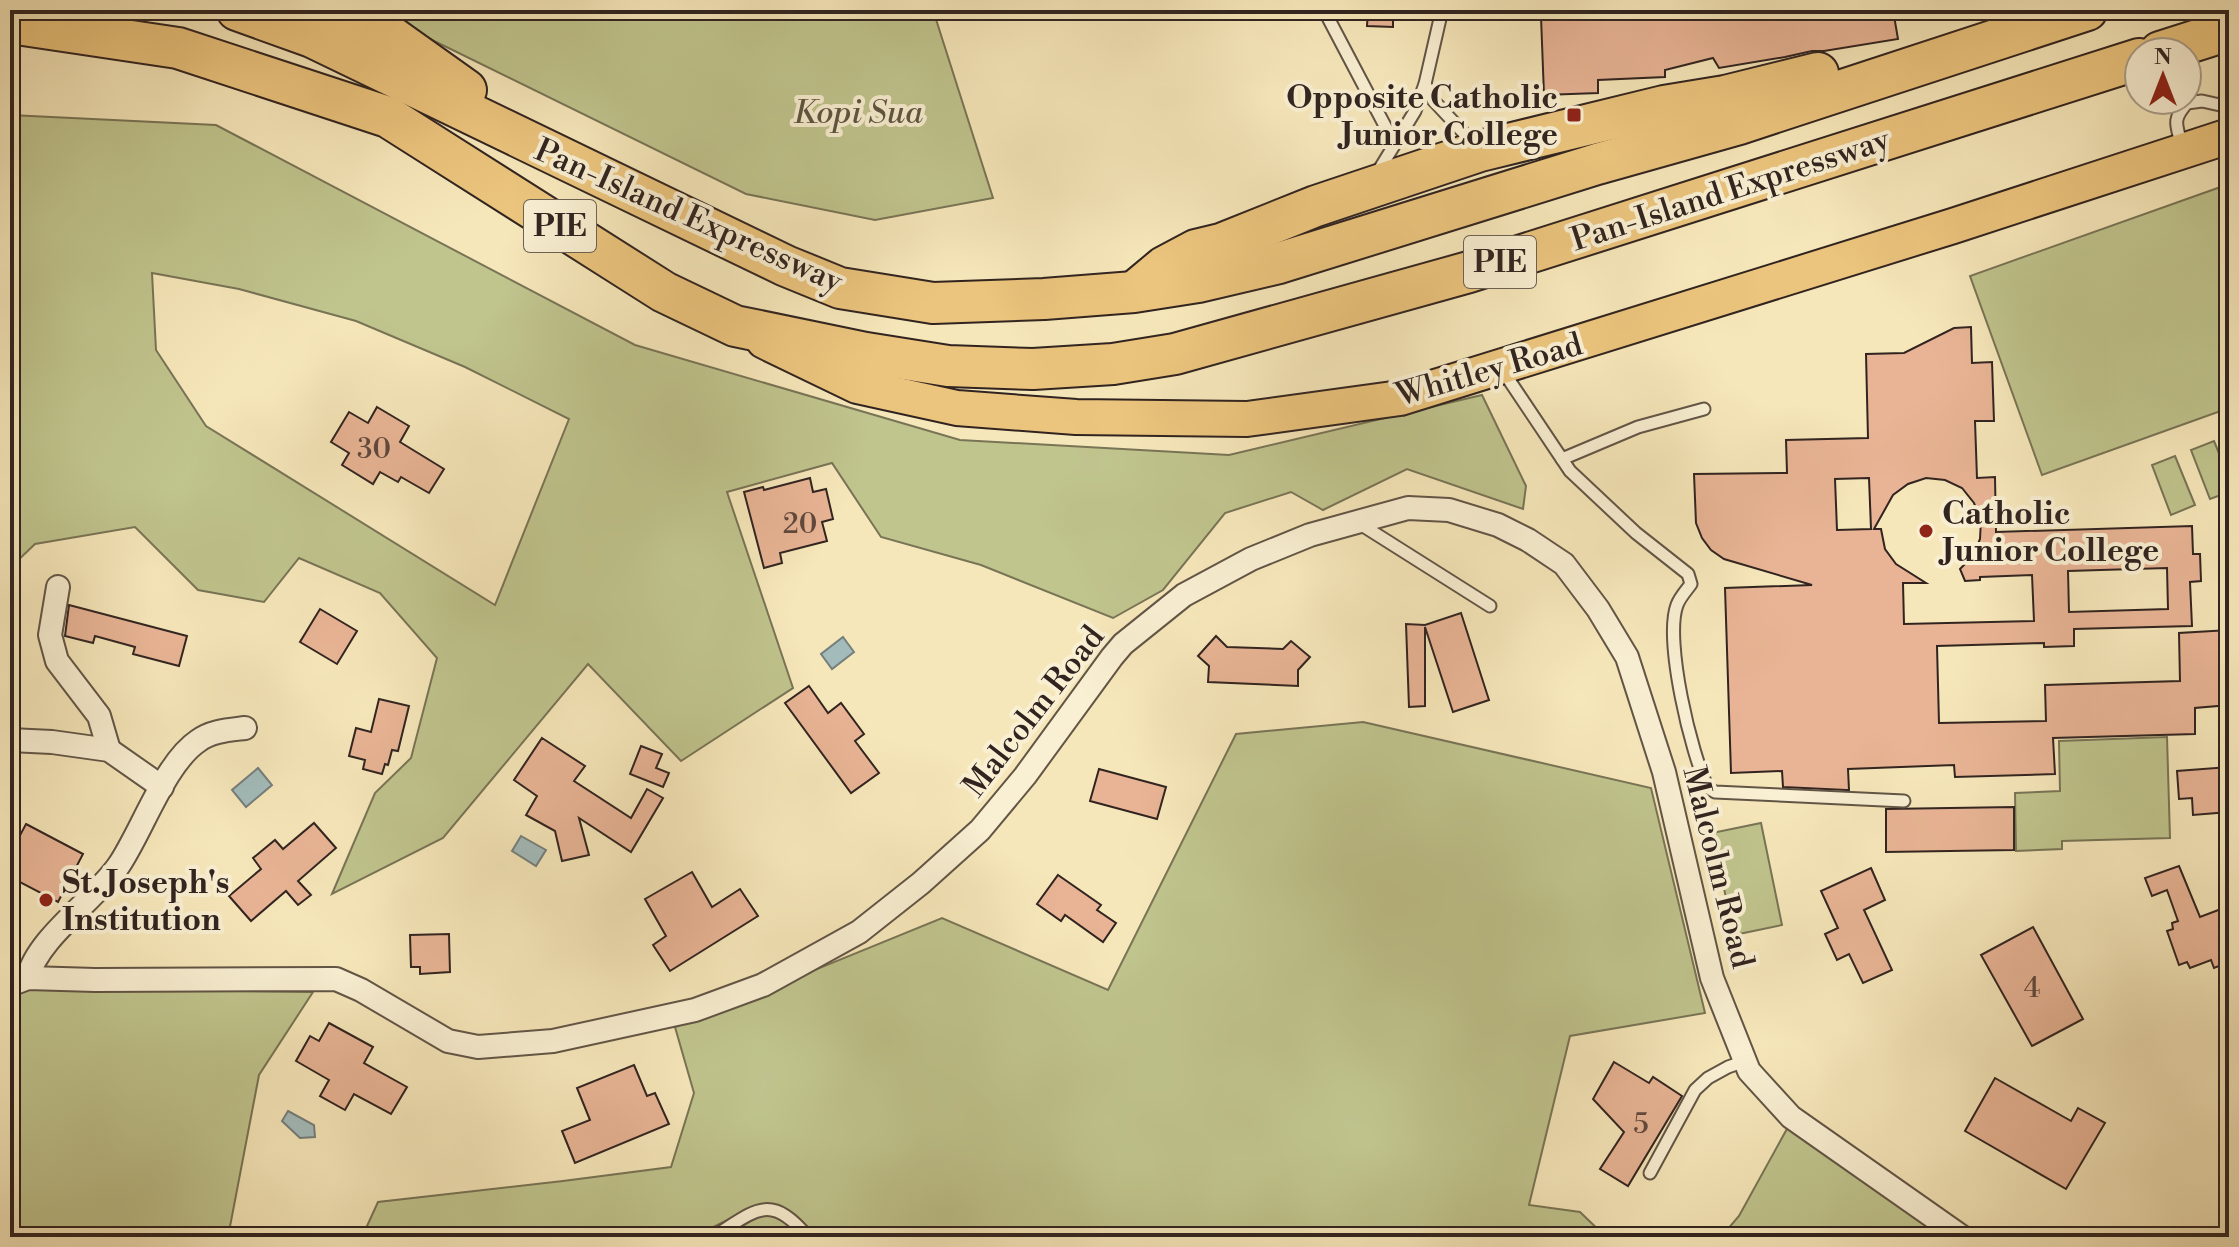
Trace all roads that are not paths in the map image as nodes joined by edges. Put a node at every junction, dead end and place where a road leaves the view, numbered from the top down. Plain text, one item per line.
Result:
1 (237, 10) edge
2 (333, 10) edge
3 (1324, 10) edge
4 (1442, 10) edge
5 (2085, 11) edge
6 (10, 23) edge
7 (2229, 30) edge
8 (2203, 38) edge
9 (2123, 64) edge
10 (1425, 84) junction
11 (2229, 107) edge
12 (2229, 136) edge
13 (1394, 143) junction
14 (1480, 151) junction
15 (2184, 151) junction
16 (557, 156) junction
17 (1367, 189) junction
18 (1134, 292) junction
19 (735, 326) junction
20 (1500, 367) junction
21 (1704, 409) dead end
22 (1562, 459) junction
23 (1356, 522) junction
24 (58, 587) dead end
25 (1490, 606) dead end
26 (245, 728) dead end
27 (10, 740) edge
28 (109, 750) junction
29 (162, 787) junction
30 (1904, 801) dead end
31 (19, 981) edge
32 (1745, 1061) junction
33 (1650, 1173) dead end
34 (713, 1237) edge
35 (808, 1237) edge
36 (1962, 1237) edge

1 - 16 highway, Pan-Island Expressway / PIE
2 - 16 highway
3 - 13 lane
4 - 10 lane
5 - 14 highway
5 - 18 highway, Pan-Island Expressway / PIE
6 - 19 highway, Pan-Island Expressway / PIE
7 - 8 highway
9 - 19 highway, Pan-Island Expressway / PIE
10 - 13 lane
10 - 14 lane
11 - 15 lane
12 - 15 main road, Whitley Road
13 - 17 lane
14 - 17 highway
15 - 20 main road, Whitley Road
16 - 18 highway, Pan-Island Expressway / PIE
17 - 18 highway
19 - 20 main road, Whitley Road
20 - 22 lane
21 - 22 lane
22 - 30 lane
23 - 25 lane
23 - 31 street, Malcolm Road
23 - 32 street, Malcolm Road
24 - 28 street
26 - 29 street
27 - 28 street
28 - 29 street
29 - 31 street
32 - 33 lane
32 - 36 street, Malcolm Road
34 - 35 lane

